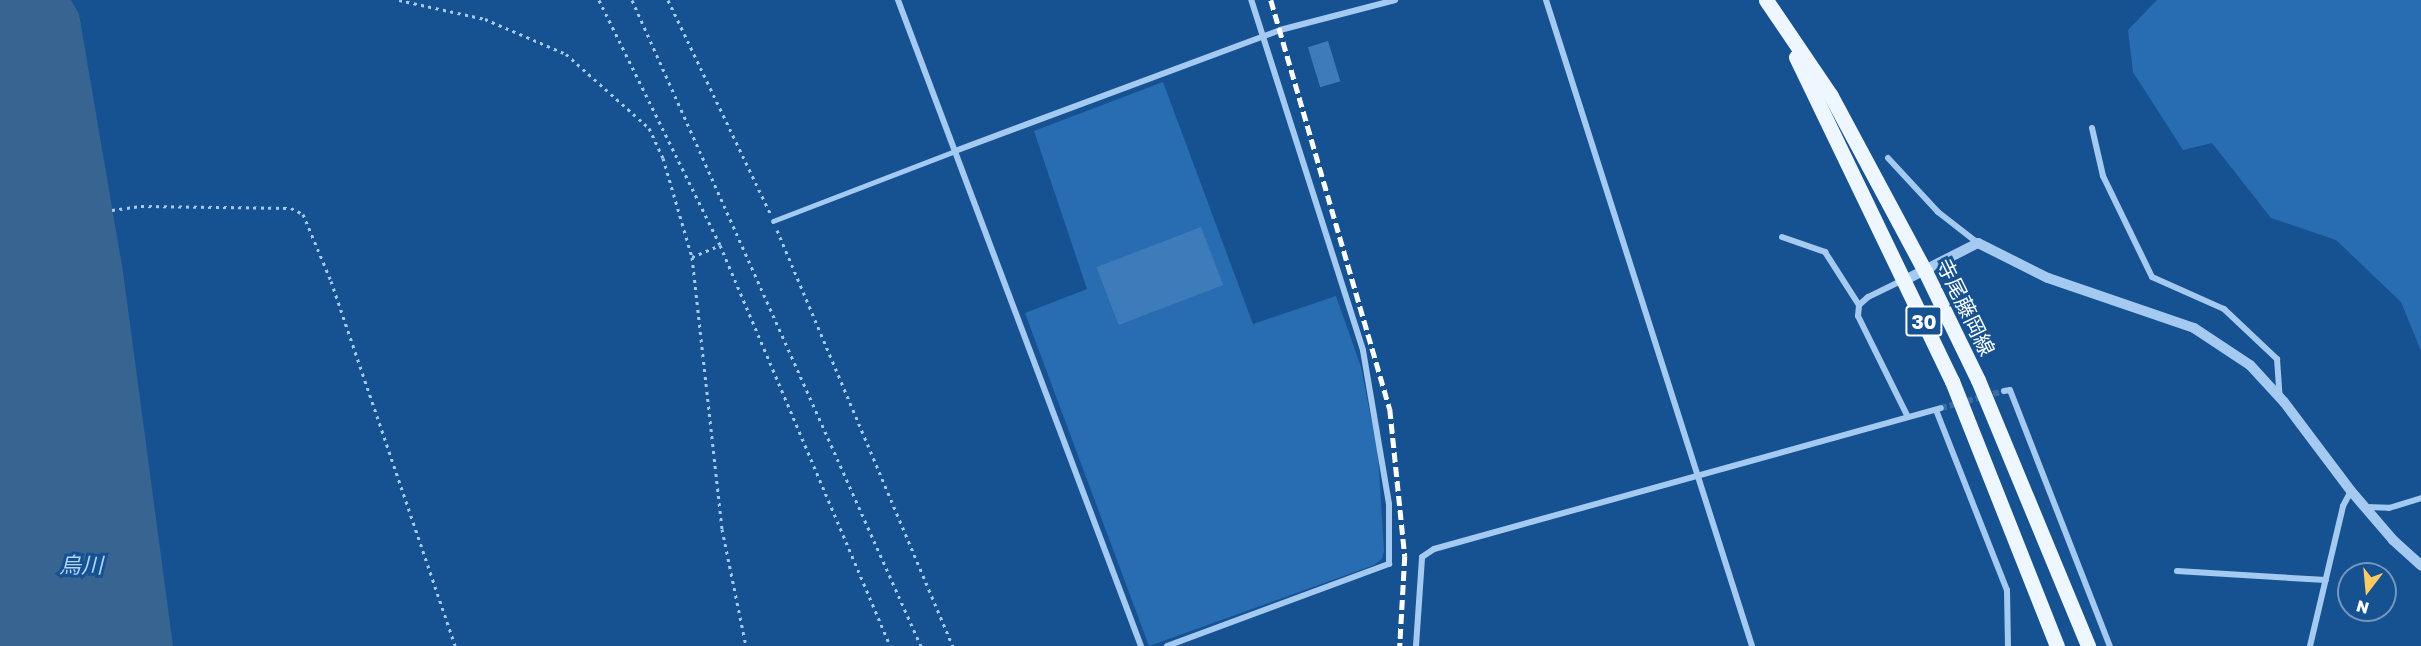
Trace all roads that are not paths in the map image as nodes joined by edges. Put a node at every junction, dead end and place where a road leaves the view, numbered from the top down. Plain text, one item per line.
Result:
1 (898, 0) edge
2 (1251, 0) edge
3 (1395, 0) edge
4 (1546, 0) edge
5 (1768, 3) edge
6 (1263, 39) junction
7 (2092, 128) dead end
8 (955, 151) junction
9 (1888, 158) dead end
10 (773, 221) road end
11 (1782, 237) dead end
12 (1978, 243) junction
13 (1925, 271) junction
14 (1905, 280) junction
15 (1859, 305) junction
16 (2004, 391) dead end
17 (2280, 398) junction
18 (1907, 415) junction
19 (1697, 475) junction
20 (2351, 491) junction
21 (2421, 498) edge
22 (2365, 507) junction
23 (2421, 565) edge
24 (2177, 571) dead end
25 (2326, 580) junction
26 (1141, 646) edge
27 (1167, 646) edge
28 (1416, 646) edge
29 (1752, 646) edge
30 (2008, 646) edge
31 (2057, 646) edge
32 (2088, 646) edge
33 (2110, 646) edge
34 (2310, 646) edge

1 - 8 street
2 - 6 street
3 - 6 street
4 - 19 street
5 - 13 main road, 寺尾藤岡線 / 30
5 - 14 main road, 寺尾藤岡線 / 30
6 - 8 street
6 - 27 street
7 - 17 street
8 - 10 lane
8 - 26 street
9 - 12 street
11 - 15 street
12 - 13 street
12 - 17 street
13 - 14 street
13 - 32 main road, 寺尾藤岡線 / 30
14 - 15 street
14 - 31 main road, 寺尾藤岡線 / 30
15 - 18 street
16 - 33 street
17 - 20 street
18 - 19 street
18 - 30 street
19 - 28 street
19 - 29 street
20 - 22 street
20 - 25 street
21 - 22 street
22 - 23 street
24 - 25 street
25 - 34 street

